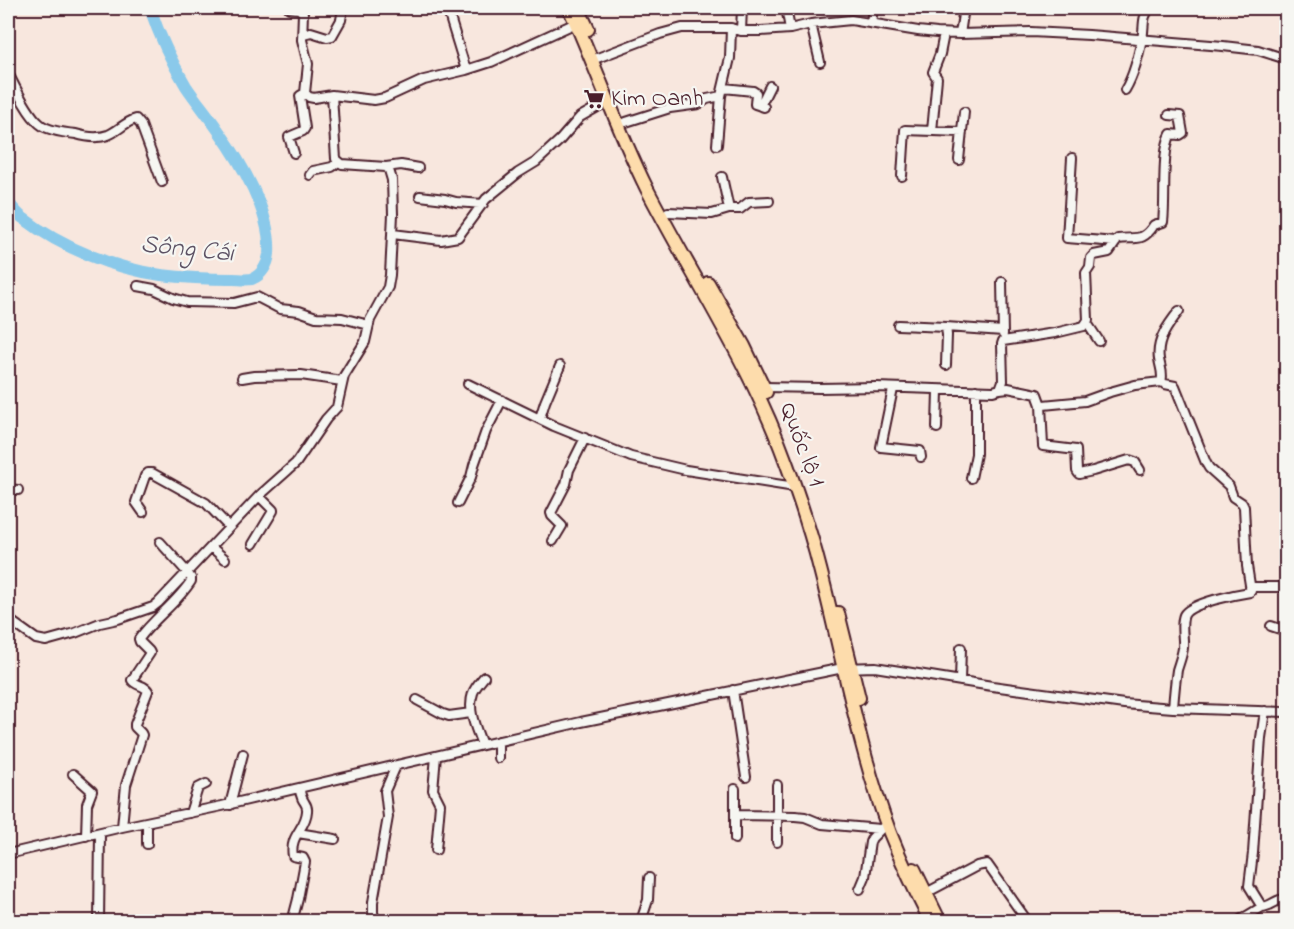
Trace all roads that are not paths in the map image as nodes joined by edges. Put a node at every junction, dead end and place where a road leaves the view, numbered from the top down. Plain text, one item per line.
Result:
1 (289, 8) edge
2 (343, 8) edge
3 (447, 8) edge
4 (569, 8) edge
5 (578, 8) edge
6 (742, 8) edge
7 (786, 8) edge
8 (873, 8) edge
9 (964, 8) edge
10 (1150, 8) edge
11 (303, 9) edge
12 (576, 22) junction
13 (871, 23) junction
14 (811, 24) junction
15 (731, 28) junction
16 (790, 29) junction
17 (741, 32) junction
18 (303, 34) junction
19 (944, 34) junction
20 (960, 34) junction
21 (1142, 39) junction
22 (596, 59) junction
23 (1287, 59) edge
24 (820, 62) dead end
25 (466, 70) junction
26 (8, 73) edge
27 (770, 86) dead end
28 (1125, 90) dead end
29 (723, 92) junction
30 (305, 93) junction
31 (332, 95) junction
32 (608, 101) junction
33 (964, 112) dead end
34 (1169, 115) dead end
35 (626, 122) junction
36 (932, 131) junction
37 (962, 132) junction
38 (717, 145) dead end
39 (294, 153) dead end
40 (1072, 158) dead end
41 (959, 160) dead end
42 (338, 162) junction
43 (386, 167) junction
44 (418, 168) dead end
45 (310, 175) dead end
46 (902, 176) dead end
47 (722, 177) dead end
48 (162, 182) dead end
49 (420, 196) dead end
50 (769, 201) dead end
51 (483, 204) junction
52 (729, 209) junction
53 (668, 213) junction
54 (393, 234) junction
55 (1116, 242) junction
56 (1002, 282) dead end
57 (138, 286) dead end
58 (1179, 311) dead end
59 (1087, 322) junction
60 (369, 325) junction
61 (898, 325) dead end
62 (945, 327) junction
63 (1003, 331) junction
64 (1003, 341) junction
65 (1099, 341) dead end
66 (560, 366) dead end
67 (946, 366) dead end
68 (242, 378) dead end
69 (342, 381) junction
70 (1161, 382) junction
71 (468, 384) dead end
72 (764, 387) junction
73 (893, 389) junction
74 (1000, 389) junction
75 (938, 390) junction
76 (976, 390) junction
77 (502, 400) junction
78 (1041, 405) junction
79 (540, 418) junction
80 (937, 428) dead end
81 (585, 438) junction
82 (921, 457) dead end
83 (1140, 470) dead end
84 (971, 478) dead end
85 (795, 487) junction
86 (8, 489) edge
87 (18, 490) dead end
88 (259, 496) junction
89 (458, 503) dead end
90 (143, 512) dead end
91 (229, 527) junction
92 (553, 541) dead end
93 (160, 542) dead end
94 (253, 544) dead end
95 (213, 549) junction
96 (225, 559) dead end
97 (189, 575) junction
98 (1250, 587) junction
99 (1287, 587) edge
100 (8, 619) edge
101 (1271, 626) dead end
102 (1287, 631) edge
103 (961, 648) dead end
104 (847, 668) junction
105 (484, 677) dead end
106 (960, 681) junction
107 (733, 690) junction
108 (417, 700) dead end
109 (1173, 708) junction
110 (1265, 711) junction
111 (1287, 712) edge
112 (471, 713) junction
113 (498, 741) junction
114 (482, 745) junction
115 (243, 754) dead end
116 (436, 756) junction
117 (498, 758) dead end
118 (396, 766) junction
119 (73, 774) dead end
120 (746, 777) dead end
121 (206, 784) dead end
122 (777, 785) dead end
123 (300, 788) junction
124 (735, 789) dead end
125 (230, 804) junction
126 (190, 813) junction
127 (735, 815) junction
128 (777, 816) junction
129 (147, 822) junction
130 (883, 826) junction
131 (122, 827) junction
132 (100, 833) junction
133 (298, 833) junction
134 (86, 836) junction
135 (335, 838) dead end
136 (735, 839) dead end
137 (777, 842) dead end
138 (147, 844) dead end
139 (436, 850) dead end
140 (8, 854) edge
141 (649, 878) dead end
142 (860, 889) dead end
143 (926, 893) junction
144 (1287, 900) edge
145 (1262, 907) junction
146 (99, 921) edge
147 (292, 921) edge
148 (375, 921) edge
149 (643, 921) edge
150 (931, 921) edge
151 (940, 921) edge
152 (1028, 921) edge
153 (1237, 921) edge

1 - 11 street
2 - 18 street
3 - 25 street
4 - 12 highway, Quốc lộ 1
5 - 22 highway, Quốc lộ 1
6 - 17 street
7 - 16 street
8 - 13 street
9 - 20 street
10 - 21 street
11 - 18 street
12 - 22 highway, Quốc lộ 1
12 - 25 street
13 - 14 street
13 - 19 street
14 - 16 street
14 - 24 street
15 - 17 street
15 - 22 street
15 - 29 street
16 - 17 street
18 - 30 street
19 - 20 street
19 - 36 street
20 - 21 street
21 - 23 street
21 - 28 street
22 - 32 highway, Quốc lộ 1
22 - 35 highway, Quốc lộ 1
25 - 31 street
26 - 48 street
27 - 29 street
29 - 35 street
29 - 38 street
30 - 31 street
30 - 39 street
31 - 42 street
32 - 51 street
32 - 85 highway, Quốc lộ 1
33 - 37 street
34 - 55 street
35 - 53 highway, Quốc lộ 1
36 - 37 street
36 - 46 street
37 - 41 street
40 - 55 street
42 - 43 street
42 - 45 street
43 - 44 street
43 - 54 street
47 - 52 street
49 - 51 street
50 - 52 street
51 - 54 street
52 - 53 street
53 - 72 highway, Quốc lộ 1
54 - 60 street
55 - 59 street
56 - 63 street
57 - 60 street
58 - 70 street
59 - 64 street
59 - 65 street
60 - 69 street
61 - 62 street
62 - 63 street
62 - 67 street
63 - 64 street
64 - 74 street
66 - 79 street
68 - 69 street
69 - 88 street
70 - 78 street
70 - 98 street
71 - 77 street
72 - 73 street
72 - 104 highway, Quốc lộ 1
73 - 75 street
73 - 82 street
74 - 76 street
74 - 78 street
75 - 76 street
75 - 80 street
76 - 84 street
77 - 79 street
77 - 89 street
78 - 83 street
79 - 81 street
81 - 85 street
81 - 92 street
85 - 104 highway, Quốc lộ 1
86 - 87 street
88 - 91 street
88 - 94 street
90 - 91 street
91 - 95 street
93 - 97 street
95 - 96 street
95 - 97 street
97 - 100 street
97 - 131 street
98 - 99 street
98 - 109 street
101 - 102 street
103 - 106 street
104 - 106 street
104 - 107 street
104 - 130 highway, Quốc lộ 1
104 - 143 highway, Quốc lộ 1
105 - 112 street
106 - 109 street
107 - 113 street
107 - 120 street
108 - 112 street
109 - 110 street
110 - 111 street
110 - 145 street
112 - 114 street
113 - 114 street
113 - 117 street
114 - 116 street
115 - 125 street
116 - 118 street
116 - 139 street
118 - 123 street
118 - 148 street
119 - 134 street
121 - 126 street
122 - 128 street
123 - 125 street
123 - 133 street
124 - 127 street
125 - 126 street
126 - 129 street
127 - 128 street
127 - 136 street
128 - 130 street
128 - 137 street
129 - 131 street
129 - 138 street
130 - 142 street
130 - 150 highway, Quốc lộ 1
131 - 132 street
132 - 134 street
132 - 146 street
133 - 135 street
133 - 147 street
134 - 140 street
141 - 149 street
143 - 151 highway, Quốc lộ 1
143 - 152 street
144 - 145 street
145 - 153 street

